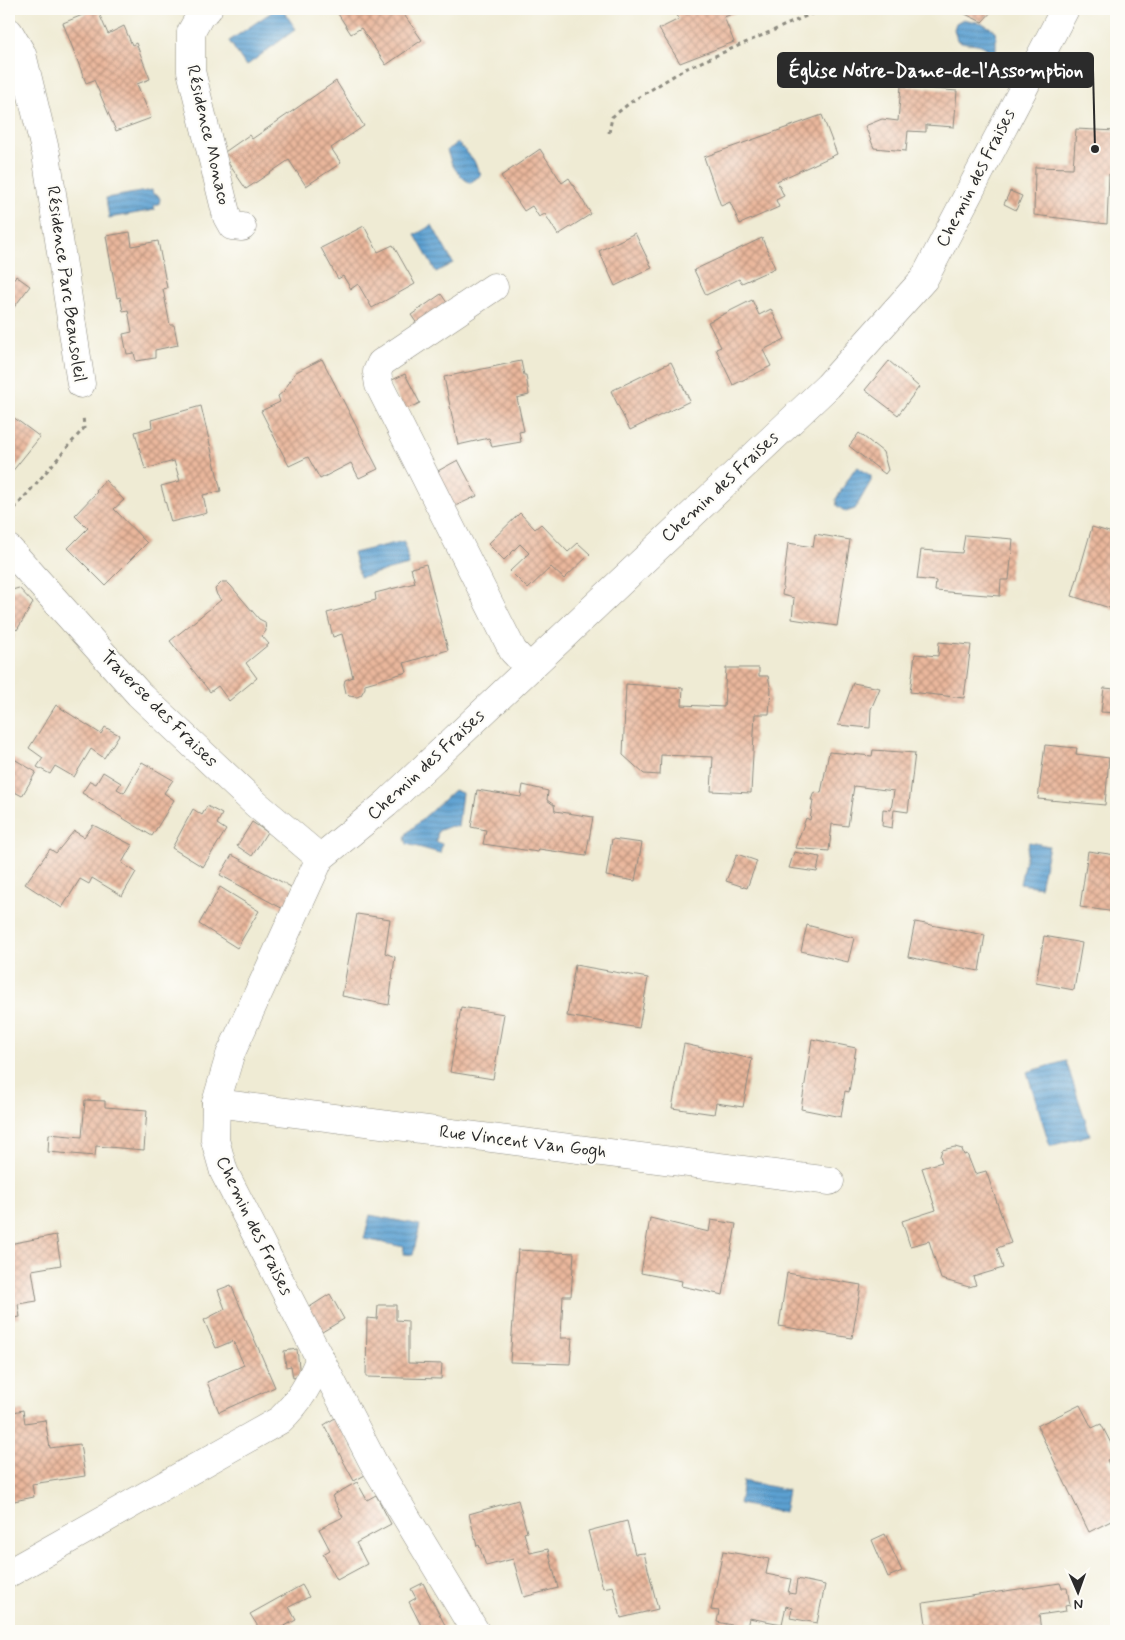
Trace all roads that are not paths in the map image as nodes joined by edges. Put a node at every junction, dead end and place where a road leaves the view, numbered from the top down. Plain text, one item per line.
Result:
1 (208, 9) edge
2 (1054, 14) edge
3 (9, 32) edge
4 (242, 227) dead end
5 (494, 287) dead end
6 (81, 384) road end
7 (9, 549) edge
8 (529, 668) junction
9 (320, 858) junction
10 (216, 1103) junction
11 (830, 1181) dead end
12 (320, 1358) junction
13 (9, 1573) edge
14 (475, 1631) edge

1 - 4 street, Résidence Monaco
2 - 8 street, Chemin des Fraises
3 - 6 street, Résidence Parc Beausoleil
5 - 8 street
7 - 9 street, Traverse des Fraises
8 - 9 street, Chemin des Fraises
9 - 10 street, Chemin des Fraises
10 - 11 street, Rue Vincent Van Gogh
10 - 12 street, Chemin des Fraises
12 - 13 street
12 - 14 street, Chemin des Fraises

